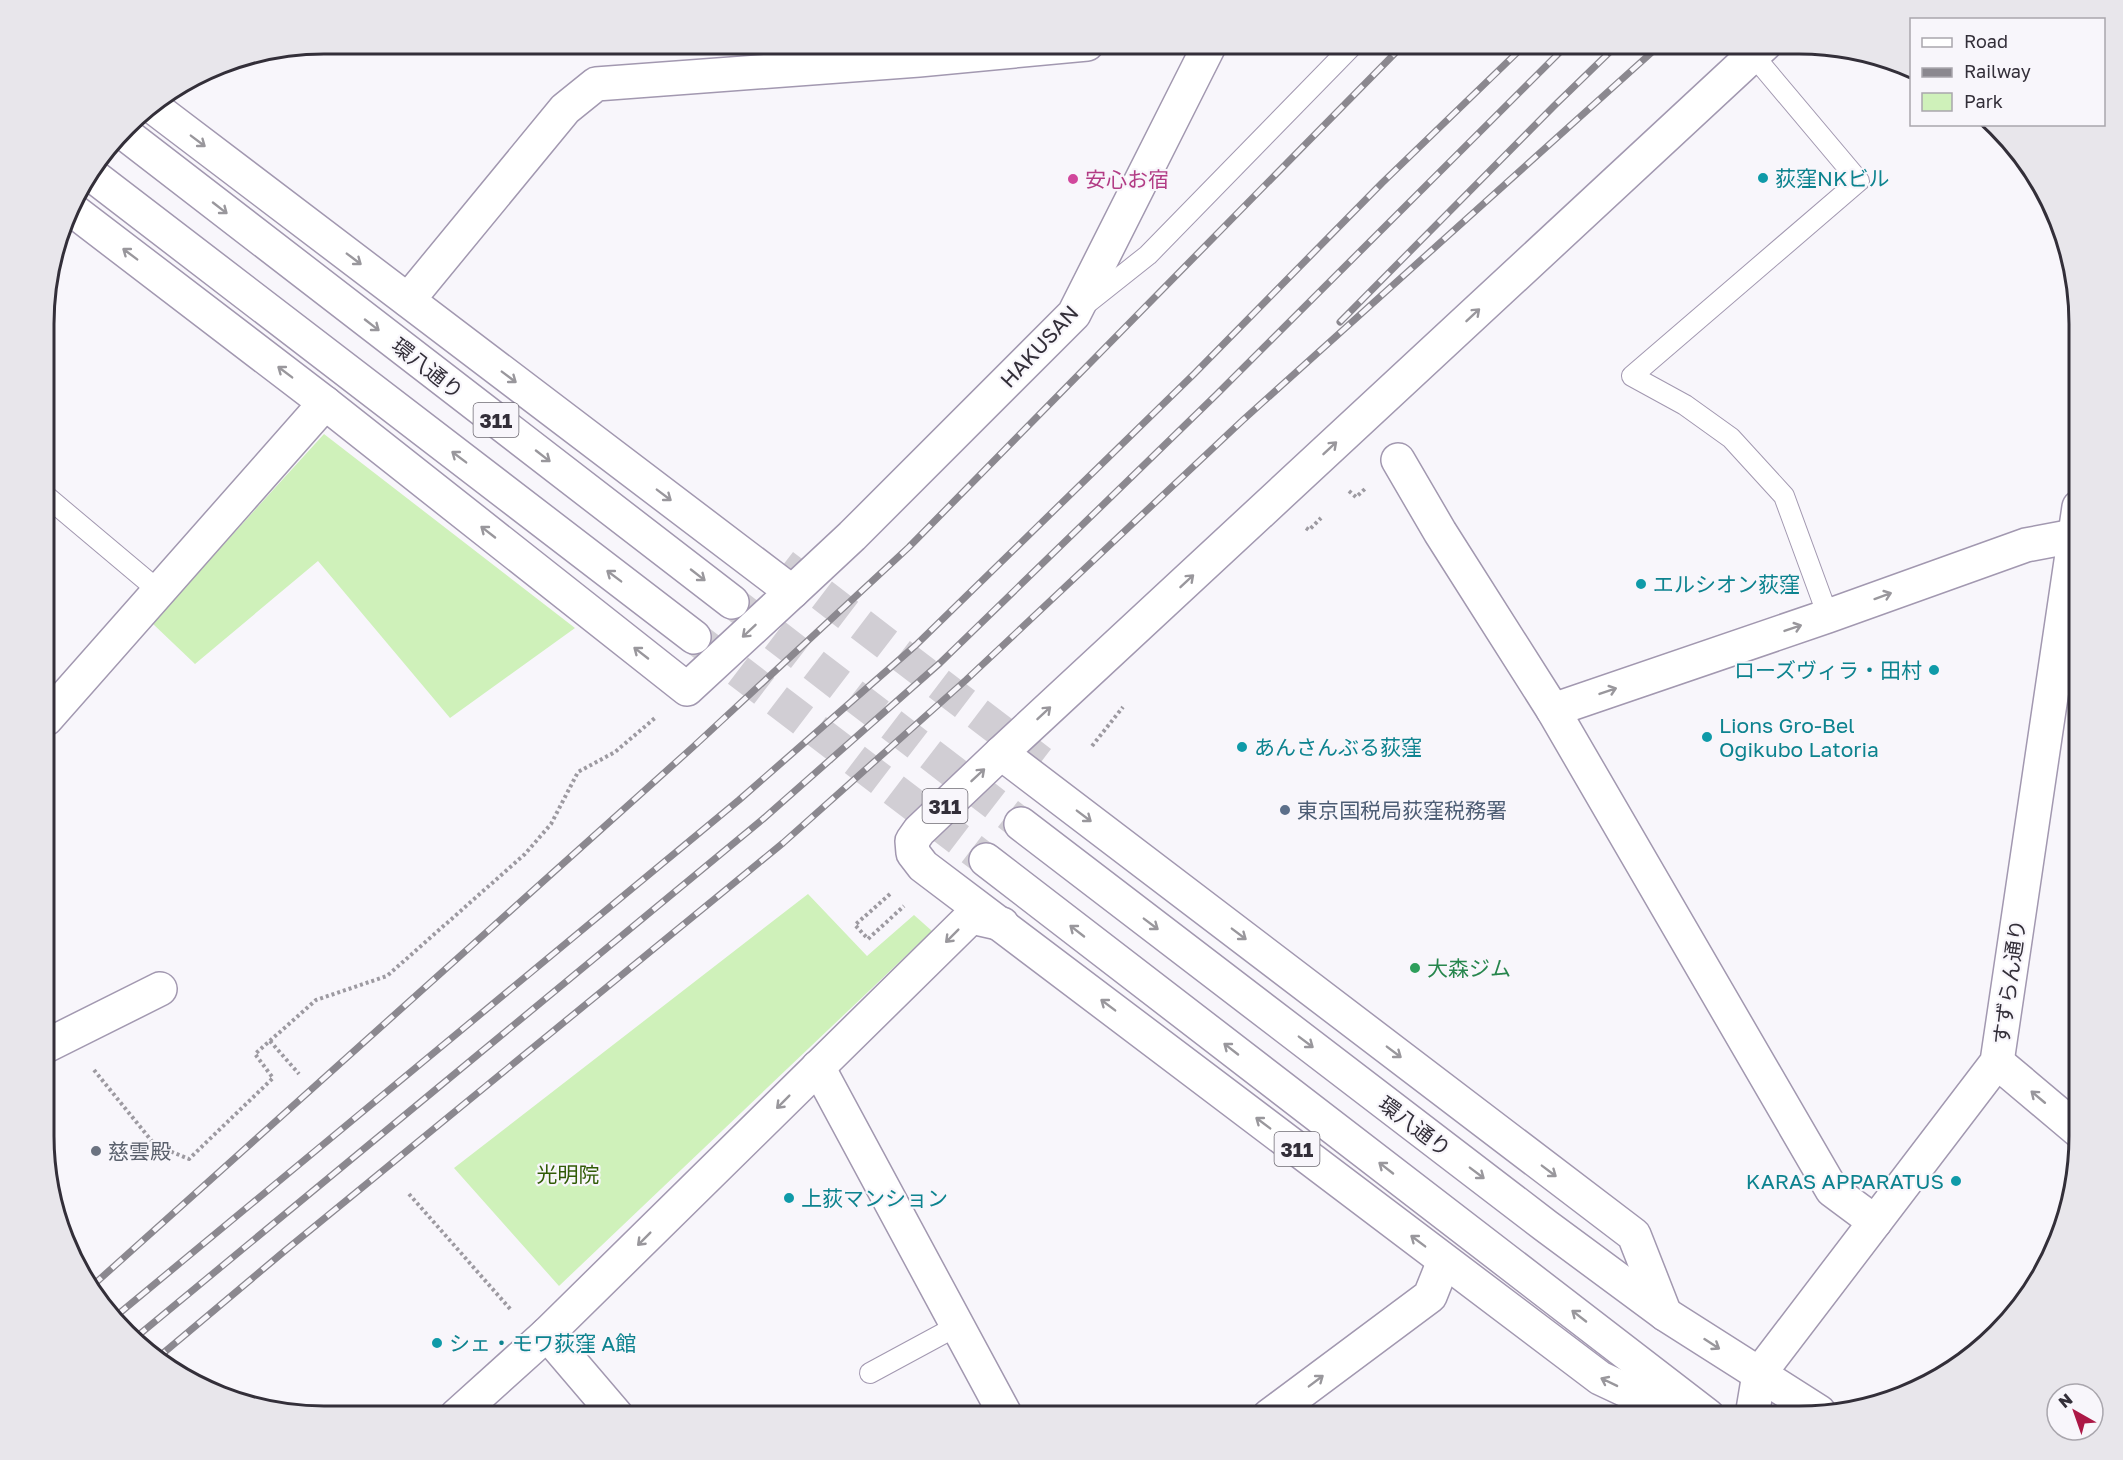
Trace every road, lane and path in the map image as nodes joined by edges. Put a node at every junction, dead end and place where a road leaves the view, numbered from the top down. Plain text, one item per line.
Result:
1 (898, 54) edge
2 (1205, 54) edge
3 (1344, 54) edge
4 (1755, 54) edge
5 (1762, 54) edge
6 (159, 111) edge
7 (129, 137) edge
8 (97, 179) edge
9 (78, 214) edge
10 (408, 300) junction
11 (1074, 314) junction
12 (325, 403) junction
13 (1398, 460) dead end
14 (54, 503) edge
15 (2069, 529) edge
16 (2069, 580) edge
17 (159, 591) junction
18 (792, 592) junction
19 (732, 602) tunnel mouth
20 (1828, 616) junction
21 (694, 637) tunnel mouth
22 (687, 689) junction
23 (1124, 707) dead end
24 (54, 710) edge
25 (1552, 710) junction
26 (1092, 746) dead end
27 (1001, 753) junction
28 (1021, 824) tunnel mouth
29 (986, 860) tunnel mouth
30 (923, 866) junction
31 (913, 899) dead end
32 (1002, 924) junction
33 (160, 989) dead end
34 (77, 1031) junction
35 (270, 1041) junction
36 (54, 1042) edge
37 (1997, 1062) junction
38 (818, 1067) junction
39 (299, 1074) dead end
40 (2069, 1123) edge
41 (409, 1194) dead end
42 (1875, 1222) junction
43 (1444, 1261) junction
44 (1665, 1314) junction
45 (957, 1326) junction
46 (547, 1334) junction
47 (870, 1373) dead end
48 (1759, 1374) junction
49 (1809, 1405) edge
50 (467, 1406) edge
51 (608, 1406) edge
52 (1001, 1406) edge
53 (1282, 1406) edge
54 (1659, 1406) edge
55 (1695, 1406) edge
56 (1754, 1406) edge

1 - 10 street
2 - 11 street, HAKUSAN
3 - 11 lane
27 -> 4 street
5 - 20 lane
6 -> 10 street
7 -> 19 street, 環八通り / 311
21 -> 8 street, 311
12 -> 9 street
10 -> 18 street
11 - 18 street, HAKUSAN
12 - 17 street
22 -> 12 street
13 - 25 street
14 - 17 lane
20 -> 15 street
16 - 37 street, すずらん通り
17 - 24 street
18 -> 22 street, HAKUSAN
25 -> 20 street
22 - 35 path
23 - 26 path
25 - 42 street
30 -> 27 street, 311
27 -> 44 street
28 -> 44 street, 環八通り
55 -> 29 street, 311
30 - 31 path
30 - 32 street, 311
32 -> 38 street
43 -> 32 street, 311
33 - 34 street
34 - 35 path
34 - 36 street
35 - 39 path
40 -> 37 street
37 - 42 street, すずらん通り
38 - 45 street
38 -> 46 street
41 - 46 path
42 - 48 street, すずらん通り
53 -> 43 street
54 -> 43 street, 311
44 -> 48 street, 環八通り
45 - 47 lane
45 - 52 street
46 - 50 street
46 - 51 street
48 - 49 street, 環八通り
48 - 56 street, すずらん通り

